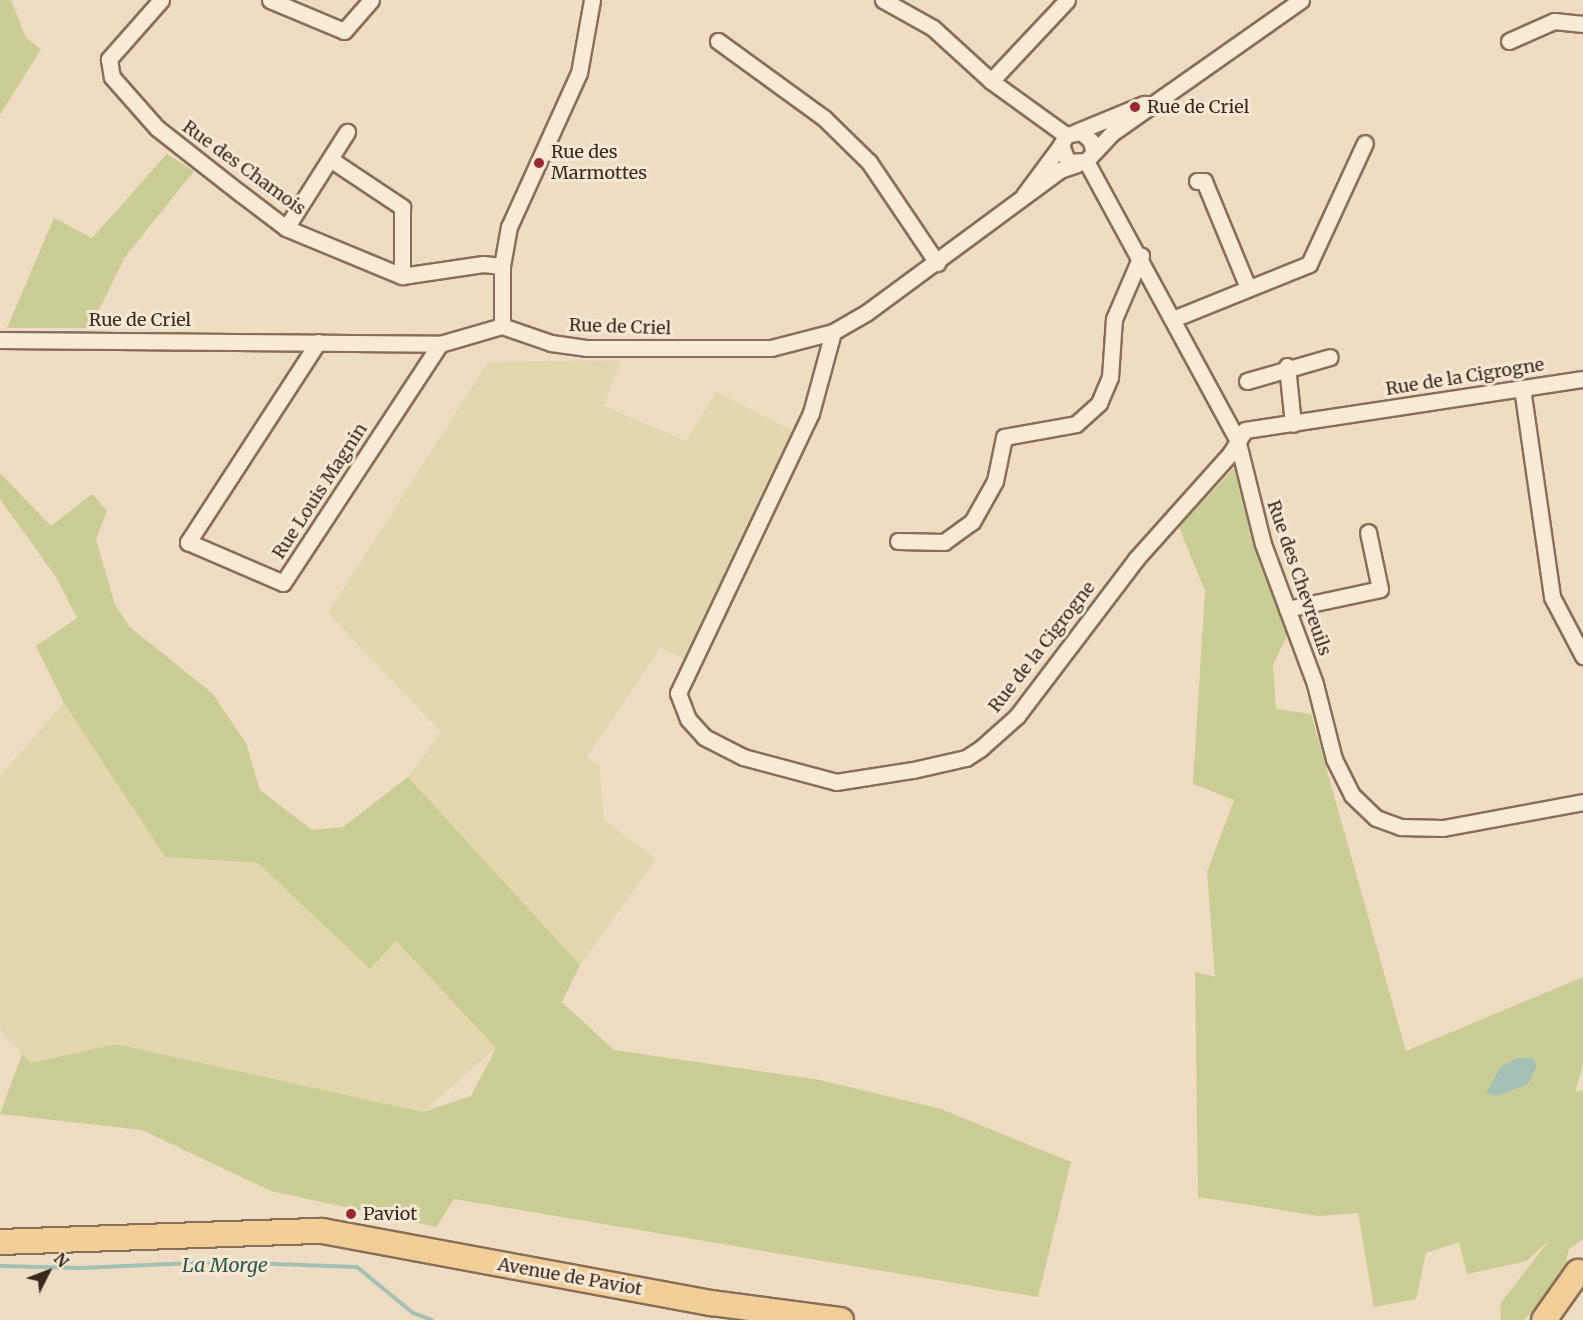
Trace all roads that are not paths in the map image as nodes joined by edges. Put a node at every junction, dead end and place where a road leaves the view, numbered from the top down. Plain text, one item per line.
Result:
1 (161, 0) edge
2 (270, 0) edge
3 (371, 0) edge
4 (592, 0) edge
5 (882, 0) edge
6 (1067, 0) edge
7 (1300, 0) edge
8 (1583, 24) edge
9 (718, 40) dead end
10 (1509, 41) dead end
11 (991, 81) junction
12 (1156, 101) junction
13 (347, 132) dead end
14 (1068, 137) junction
15 (1365, 143) dead end
16 (1085, 158) junction
17 (330, 159) junction
18 (1197, 181) dead end
19 (1021, 200) junction
20 (286, 228) junction
21 (1141, 256) junction
22 (937, 263) junction
23 (502, 266) junction
24 (402, 276) junction
25 (1248, 288) junction
26 (1173, 319) junction
27 (502, 326) junction
28 (833, 332) junction
29 (0, 340) edge
30 (318, 342) junction
31 (440, 344) junction
32 (1330, 357) dead end
33 (1287, 366) junction
34 (1583, 379) edge
35 (1247, 381) dead end
36 (1522, 388) junction
37 (1293, 424) junction
38 (1237, 440) junction
39 (1368, 532) dead end
40 (898, 541) dead end
41 (1287, 609) junction
42 (1583, 656) edge
43 (1583, 802) edge
44 (0, 1242) edge
45 (1582, 1275) edge
46 (841, 1320) edge
47 (1544, 1320) edge

1 - 20 street, Rue des Chamois
2 - 3 street
4 - 23 street
5 - 11 street
6 - 11 street
7 - 12 street, Rue de Criel
8 - 10 street
9 - 22 street
11 - 14 street
12 - 14 street, Rue de Criel
12 - 16 street, Rue de Criel
13 - 17 street
14 - 16 street
14 - 16 street
14 - 19 street, Rue de Criel
15 - 25 street
16 - 19 street, Rue de Criel
16 - 21 street, Rue des Chevreuils
17 - 20 street
17 - 24 street
18 - 25 street
19 - 22 street, Rue de Criel
20 - 24 street, Rue des Chamois
21 - 26 street, Rue des Chevreuils
21 - 40 street
22 - 28 street, Rue de Criel
23 - 24 street
23 - 27 street
25 - 26 street
26 - 38 street, Rue des Chevreuils
27 - 28 street, Rue de Criel
27 - 31 street, Rue de Criel
28 - 38 street, Rue de la Cigrogne
29 - 30 street, Rue de Criel
30 - 31 street, Rue de Criel
30 - 31 street, Rue Louis Magnin
32 - 33 street
33 - 35 street
33 - 37 street
34 - 36 street, Rue de la Cigrogne
36 - 37 street, Rue de la Cigrogne
36 - 42 street
37 - 38 street, Rue de la Cigrogne
38 - 41 street, Rue des Chevreuils
39 - 41 street
41 - 43 street, Rue des Chevreuils
44 - 46 main road, Avenue de Paviot
45 - 47 main road

